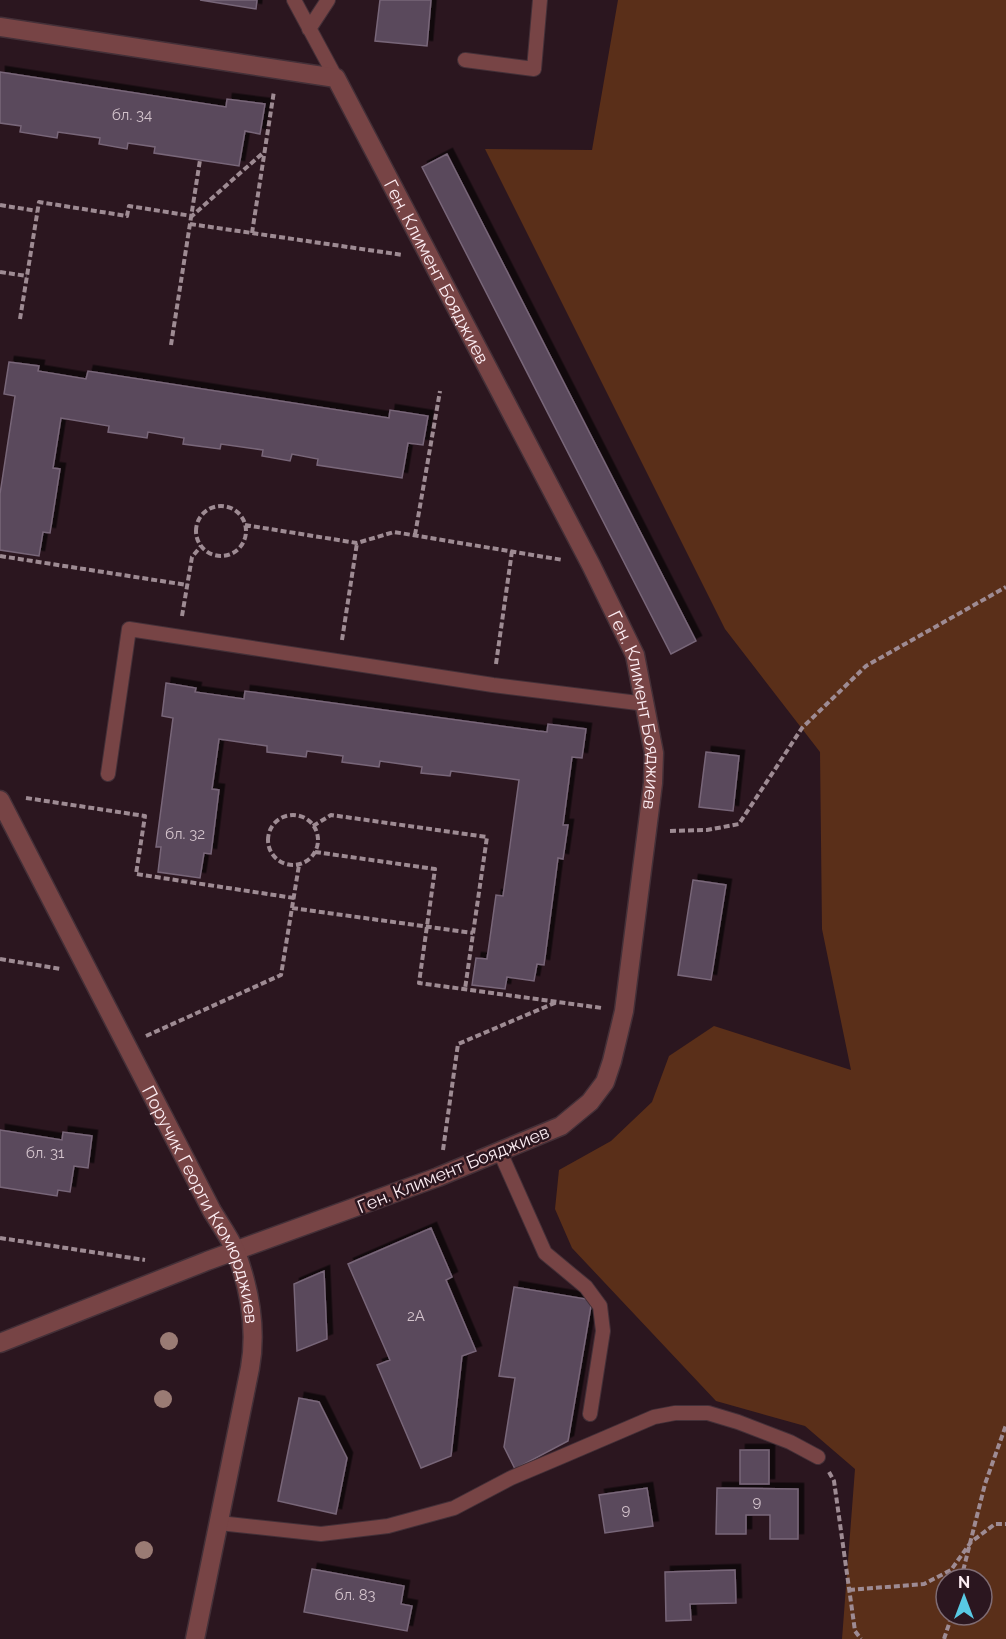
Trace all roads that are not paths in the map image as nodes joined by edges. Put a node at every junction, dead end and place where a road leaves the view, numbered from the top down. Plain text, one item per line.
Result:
1 (294, 0) edge
2 (328, 0) edge
3 (540, 0) edge
4 (0, 27) edge
5 (309, 29) junction
6 (465, 60) dead end
7 (336, 78) junction
8 (645, 704) junction
9 (108, 774) dead end
10 (0, 800) edge
11 (500, 1152) junction
12 (235, 1251) junction
13 (0, 1343) edge
14 (590, 1414) dead end
15 (818, 1457) road end
16 (219, 1523) junction
17 (195, 1639) edge

1 - 5 lane
2 - 5 lane
3 - 6 lane
4 - 7 street
5 - 7 lane
7 - 8 street, Ген. Климент Бояджиев
8 - 9 lane
8 - 11 street, Ген. Климент Бояджиев
10 - 12 street, Поручик Георги Кюмюрджиев
11 - 12 street, Ген. Климент Бояджиев
11 - 14 lane
12 - 13 street, Ген. Климент Бояджиев
12 - 16 street, Поручик Георги Кюмюрджиев
15 - 16 lane
16 - 17 street, Поручик Георги Кюмюрджиев

